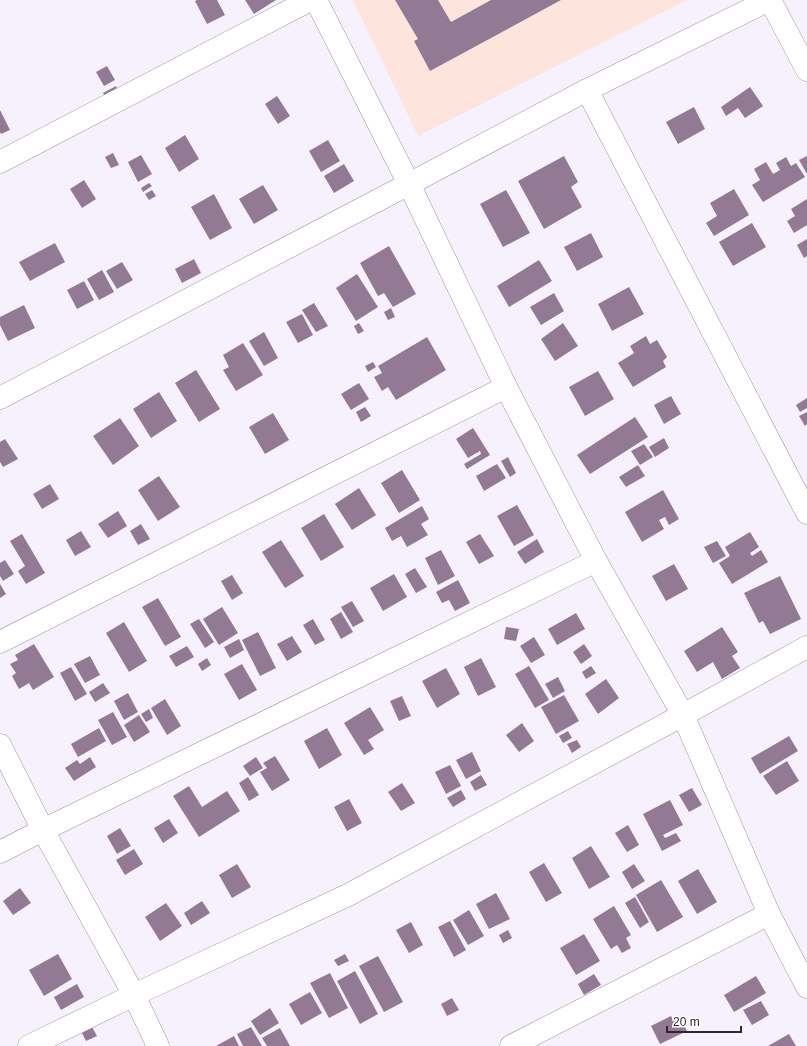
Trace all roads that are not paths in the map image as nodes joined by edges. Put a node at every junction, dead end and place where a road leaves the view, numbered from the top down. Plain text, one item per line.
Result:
1 (310, 0) edge
2 (316, 0) edge
3 (770, 0) edge
4 (807, 70) edge
5 (587, 90) junction
6 (0, 162) edge
7 (409, 184) junction
8 (506, 387) junction
9 (0, 398) edge
10 (807, 513) edge
11 (596, 561) junction
12 (0, 642) edge
13 (807, 647) edge
14 (683, 715) junction
15 (0, 745) edge
16 (43, 830) junction
17 (0, 852) edge
18 (769, 914) junction
19 (807, 987) edge
20 (134, 995) junction
21 (29, 1046) edge
22 (158, 1046) edge
23 (511, 1046) edge

1 - 6 street
2 - 7 street
3 - 4 street
3 - 5 street
5 - 7 street
5 - 10 street
7 - 8 street
7 - 9 street
8 - 11 street
8 - 12 street
11 - 14 street
11 - 16 street
13 - 14 street
14 - 18 street
14 - 20 street
15 - 16 street
16 - 17 street
16 - 20 street
18 - 19 street
18 - 23 street
20 - 21 street
20 - 22 street

